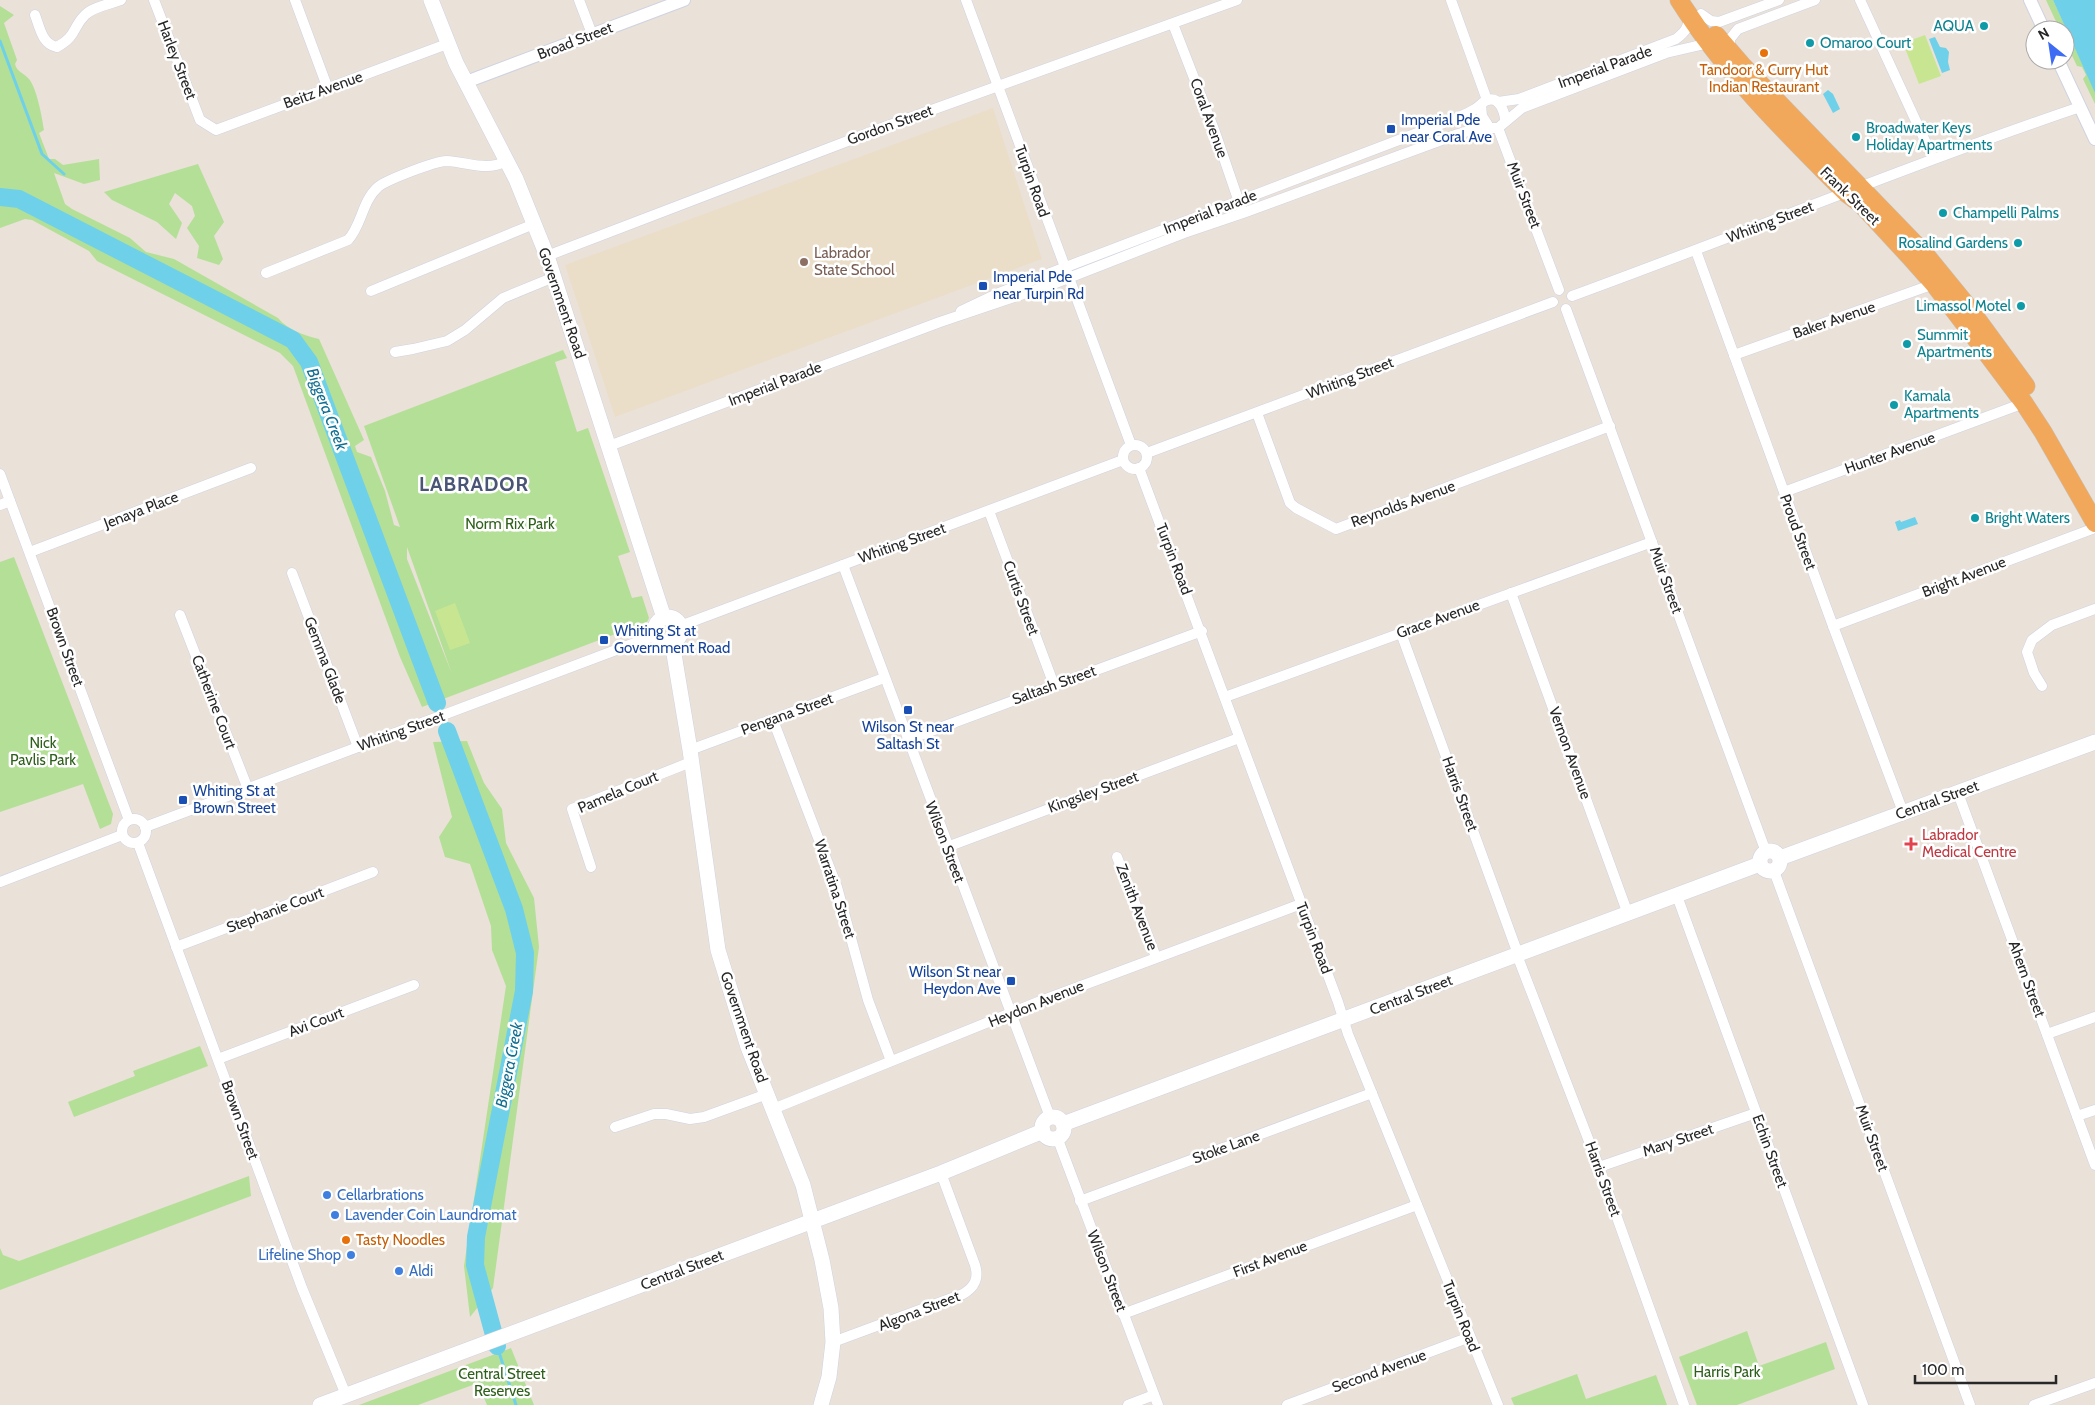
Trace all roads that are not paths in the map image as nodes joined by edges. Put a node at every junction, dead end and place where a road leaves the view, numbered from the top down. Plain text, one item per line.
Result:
1 (121, 0) edge
2 (154, 0) edge
3 (295, 0) edge
4 (431, 0) edge
5 (579, 0) edge
6 (684, 0) edge
7 (966, 0) edge
8 (1236, 0) edge
9 (1451, 0) edge
10 (1779, 0) edge
11 (1815, 0) edge
12 (1860, 0) edge
13 (2030, 0) edge
14 (1689, 6) edge
15 (36, 15) dead end
16 (2039, 20) edge
17 (1173, 24) junction
18 (592, 34) junction
19 (447, 44) junction
20 (1712, 49) junction
21 (1731, 53) junction
22 (2063, 70) edge
23 (1586, 79) junction
24 (466, 82) junction
25 (998, 86) junction
26 (328, 88) junction
27 (1489, 102) junction
28 (2080, 107) junction
29 (200, 120) joint
30 (1497, 125) junction
31 (2095, 139) edge
32 (1933, 158) junction
33 (507, 161) junction
34 (1314, 172) junction
35 (1319, 186) junction
36 (1853, 190) junction
37 (1239, 202) junction
38 (1243, 213) junction
39 (534, 224) junction
40 (1696, 251) junction
41 (546, 256) junction
42 (1066, 273) junction
43 (266, 274) dead end
44 (554, 277) junction
45 (1934, 284) junction
46 (1559, 290) junction
47 (371, 291) dead end
48 (1572, 296) junction
49 (1553, 302) junction
50 (1566, 309) junction
51 (395, 352) dead end
52 (1734, 355) junction
53 (2024, 403) junction
54 (1257, 413) junction
55 (1610, 426) junction
56 (1131, 445) junction
57 (609, 446) junction
58 (1147, 453) junction
59 (1124, 460) junction
60 (252, 468) dead end
61 (1139, 468) junction
62 (0, 474) edge
63 (1784, 492) junction
64 (2095, 499) edge
65 (10, 501) junction
66 (0, 505) edge
67 (989, 511) junction
68 (2095, 523) edge
69 (2095, 528) edge
70 (1652, 542) junction
71 (30, 552) junction
72 (843, 565) junction
73 (292, 573) dead end
74 (1512, 593) junction
75 (2095, 609) edge
76 (180, 615) dead end
77 (664, 618) junction
78 (680, 626) junction
79 (1833, 626) junction
80 (1202, 631) junction
81 (1401, 633) junction
82 (656, 635) junction
83 (672, 642) junction
84 (884, 678) junction
85 (1054, 685) junction
86 (2042, 686) dead end
87 (1225, 697) junction
88 (773, 720) junction
89 (1240, 738) junction
90 (907, 740) junction
91 (2095, 742) edge
92 (358, 747) junction
93 (690, 756) junction
94 (248, 789) junction
95 (1958, 793) junction
96 (1903, 812) junction
97 (129, 820) junction
98 (145, 827) junction
99 (122, 836) junction
100 (138, 843) junction
101 (947, 847) junction
102 (1118, 858) dead end
103 (1770, 861) junction
104 (591, 867) dead end
105 (373, 872) dead end
106 (0, 882) edge
107 (1677, 896) junction
108 (1301, 904) junction
109 (1628, 914) junction
110 (176, 947) junction
111 (1518, 955) junction
112 (1156, 957) junction
113 (414, 985) dead end
114 (1010, 1014) junction
115 (2095, 1017) edge
116 (1343, 1020) junction
117 (2047, 1034) junction
118 (218, 1059) junction
119 (891, 1061) junction
120 (1372, 1093) junction
121 (767, 1094) junction
122 (773, 1109) junction
123 (2095, 1110) edge
124 (1756, 1113) junction
125 (2078, 1116) junction
126 (615, 1127) dead end
127 (1053, 1128) junction
128 (2095, 1165) edge
129 (1599, 1167) junction
130 (940, 1173) junction
131 (1080, 1201) junction
132 (1416, 1205) junction
133 (813, 1220) junction
134 (1124, 1314) junction
135 (1470, 1337) junction
136 (833, 1342) junction
137 (2095, 1383) edge
138 (346, 1396) junction
139 (1156, 1400) edge
140 (320, 1405) edge
141 (821, 1405) edge
142 (1128, 1405) edge
143 (1287, 1405) edge
144 (1498, 1405) edge
145 (1684, 1405) edge
146 (1863, 1405) edge
147 (1970, 1405) edge
148 (2034, 1405) edge

1 - 15 street
2 - 29 street, Harley Street
3 - 26 street
4 - 19 main road, Government Road
5 - 18 street
6 - 18 street, Broad Street
7 - 25 street, Turpin Road
8 - 17 street, Gordon Street
9 - 27 street
10 - 14 street
11 - 21 street
12 - 32 street
13 - 16 street
14 - 20 highway, Frank Street
14 - 21 highway, Frank Street
14 - 23 street, Imperial Parade
17 - 25 street, Gordon Street
17 - 37 street, Coral Avenue
18 - 24 street, Broad Street
19 - 24 main road, Government Road
19 - 26 street, Beitz Avenue
20 - 23 street, Imperial Parade
20 - 36 highway, Frank Street
21 - 36 highway, Frank Street
22 - 28 street
23 - 27 street, Imperial Parade
23 - 30 street, Imperial Parade
24 - 33 main road, Government Road
25 - 41 street, Gordon Street
25 - 42 street, Turpin Road
26 - 29 street, Beitz Avenue
27 - 30 street
27 - 30 street
27 - 34 street, Imperial Parade
28 - 31 street
28 - 32 street, Whiting Street
30 - 35 street, Imperial Parade
30 - 46 street, Muir Street
32 - 36 street, Whiting Street
33 - 39 main road, Government Road
33 - 43 street
34 - 35 street
34 - 37 street, Imperial Parade
35 - 38 street, Imperial Parade
36 - 40 street, Whiting Street
36 - 45 highway, Frank Street
36 - 64 highway, Frank Street
37 - 38 street, Coral Avenue
37 - 42 street, Imperial Parade
38 - 42 street, Imperial Parade
39 - 41 main road, Government Road
39 - 47 street
40 - 48 street, Whiting Street
40 - 52 street, Proud Street
41 - 44 main road, Government Road
42 - 56 street, Turpin Road
42 - 57 street, Imperial Parade
44 - 51 street
44 - 57 main road, Government Road
45 - 52 street, Baker Avenue
45 - 53 highway, Frank Street
46 - 48 street
46 - 49 street
48 - 50 street
49 - 50 street
49 - 54 street, Whiting Street
50 - 55 street, Muir Street
52 - 63 street, Proud Street
53 - 63 street, Hunter Avenue
53 - 68 highway, Frank Street
54 - 55 street, Reynolds Avenue
54 - 58 street, Whiting Street
55 - 70 street, Muir Street
56 - 58 street
56 - 59 street
57 - 77 main road, Government Road
58 - 61 street
59 - 61 street
59 - 67 street, Whiting Street
60 - 71 street, Jenaya Place
61 - 80 street, Turpin Road
62 - 65 street, Brown Street
63 - 79 street, Proud Street
65 - 66 street
65 - 71 street, Brown Street
67 - 72 street, Whiting Street
67 - 85 street, Curtis Street
69 - 79 street, Bright Avenue
70 - 74 street, Grace Avenue
70 - 103 street, Muir Street
71 - 97 street, Brown Street
72 - 78 street, Whiting Street
72 - 84 street, Wilson Street
73 - 92 street, Gemma Glade
74 - 81 street, Grace Avenue
74 - 109 street, Vernon Avenue
75 - 86 street
76 - 94 street, Catherine Court
77 - 78 main road
77 - 82 main road
78 - 83 main road
79 - 96 street, Proud Street
80 - 85 street, Saltash Street
80 - 87 street, Turpin Road
81 - 87 street, Grace Avenue
81 - 111 street, Harris Street
82 - 83 main road
82 - 92 street, Whiting Street
83 - 93 main road, Government Road
84 - 88 street, Pengana Street
84 - 90 street, Wilson Street
85 - 90 street, Saltash Street
87 - 89 street, Turpin Road
88 - 93 street, Pengana Street
88 - 119 street, Warratina Street
89 - 101 street, Kingsley Street
89 - 108 street, Turpin Road
90 - 101 street, Wilson Street
91 - 95 main road, Central Street
92 - 94 street, Whiting Street
93 - 104 street, Pamela Court
93 - 121 main road, Government Road
94 - 98 street, Whiting Street
95 - 96 main road, Central Street
95 - 117 street, Ahern Street
96 - 103 main road, Central Street
97 - 98 street
97 - 99 street
98 - 100 street
99 - 100 street
99 - 106 street
100 - 110 street, Brown Street
101 - 114 street, Wilson Street
102 - 112 street, Zenith Avenue
103 - 107 main road, Central Street
103 - 147 street, Muir Street
105 - 110 street, Stephanie Court
107 - 109 main road, Central Street
107 - 124 street, Echin Street
108 - 112 street, Heydon Avenue
108 - 116 street, Turpin Road
109 - 111 main road, Central Street
110 - 118 street, Brown Street
111 - 116 main road, Central Street
111 - 129 street, Harris Street
112 - 114 street, Heydon Avenue
113 - 118 street, Avi Court
114 - 119 street, Heydon Avenue
114 - 127 street, Wilson Street
115 - 117 street
116 - 120 street, Turpin Road
116 - 127 main road, Central Street
117 - 125 street, Ahern Street
118 - 138 street, Brown Street
119 - 122 street, Heydon Avenue
120 - 131 street, Stoke Lane
120 - 132 street, Turpin Road
121 - 122 main road, Government Road
121 - 126 street
122 - 133 main road, Government Road
123 - 125 street
124 - 129 street, Mary Street
124 - 146 street, Echin Street
125 - 128 street, Ahern Street
127 - 130 main road, Central Street
127 - 131 street, Wilson Street
129 - 145 street, Harris Street
130 - 133 main road, Central Street
130 - 136 street, Algona Street
131 - 134 street, Wilson Street
132 - 134 street, First Avenue
132 - 135 street, Turpin Road
133 - 136 main road, Government Road
133 - 138 main road, Central Street
134 - 139 street, Wilson Street
135 - 143 street, Second Avenue
135 - 144 street, Turpin Road
136 - 141 main road, Government Road
137 - 148 street
138 - 140 main road, Central Street
139 - 142 street

